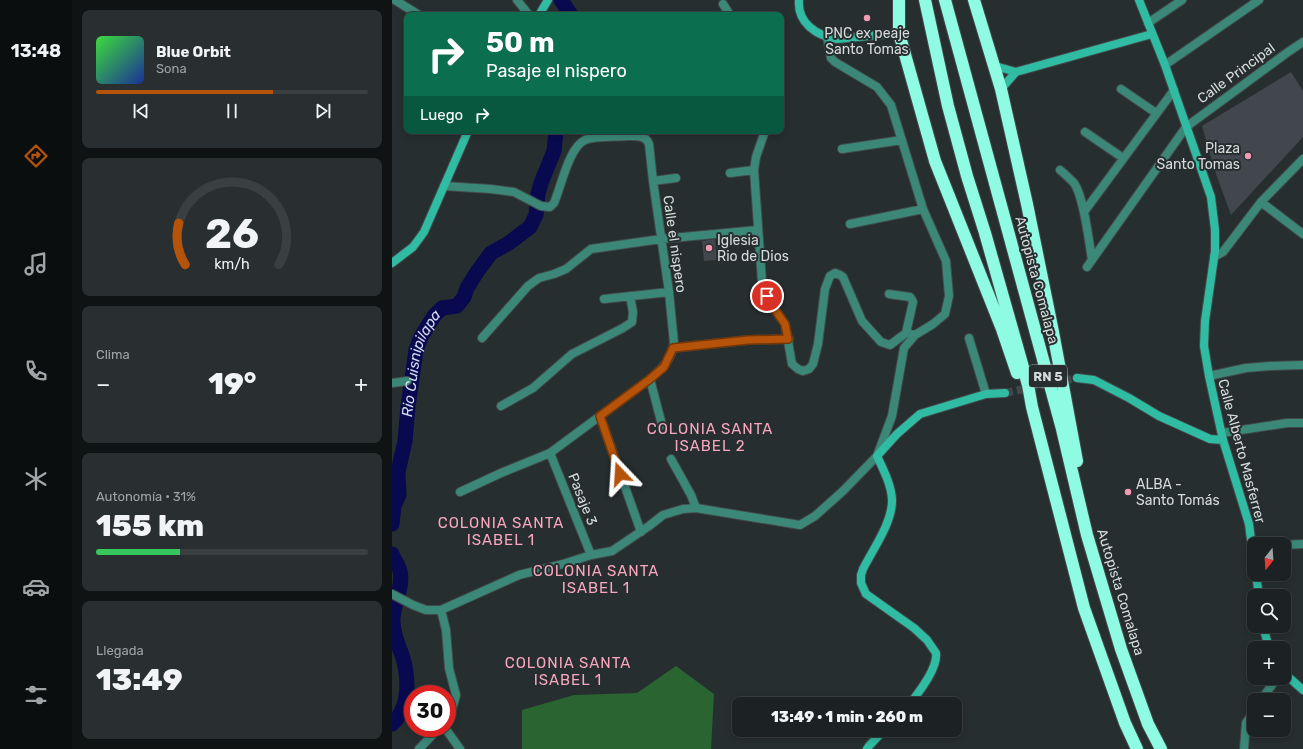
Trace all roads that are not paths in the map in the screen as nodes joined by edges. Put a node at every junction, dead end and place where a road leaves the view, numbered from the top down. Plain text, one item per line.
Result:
1 (395, 0) edge
2 (517, 0) edge
3 (548, 0) edge
4 (799, 0) edge
5 (899, 0) edge
6 (925, 0) edge
7 (945, 0) edge
8 (974, 0) edge
9 (1138, 0) edge
10 (1182, 0) edge
11 (1259, 0) edge
12 (723, 4) dead end
13 (414, 12) edge
14 (527, 12) edge
15 (541, 12) edge
16 (728, 12) edge
17 (1148, 23) junction
18 (899, 32) junction
19 (1152, 34) junction
20 (827, 37) junction
21 (1303, 42) edge
22 (1165, 65) junction
23 (995, 66) junction
24 (1016, 72) junction
25 (1001, 89) junction
26 (1121, 89) dead end
27 (1174, 90) junction
28 (1156, 113) junction
29 (1186, 127) junction
30 (1085, 132) dead end
31 (467, 134) edge
32 (764, 134) edge
33 (902, 140) junction
34 (842, 149) dead end
35 (1123, 158) junction
36 (1303, 159) edge
37 (754, 170) junction
38 (1060, 170) dead end
39 (730, 173) dead end
40 (676, 178) dead end
41 (653, 181) junction
42 (444, 186) junction
43 (1260, 202) junction
44 (923, 209) junction
45 (1084, 212) junction
46 (850, 224) dead end
47 (758, 230) junction
48 (1303, 234) edge
49 (661, 239) junction
50 (1214, 257) junction
51 (392, 263) edge
52 (669, 292) junction
53 (889, 294) dead end
54 (630, 296) junction
55 (604, 299) dead end
56 (906, 333) junction
57 (915, 335) junction
58 (482, 338) dead end
59 (969, 338) dead end
60 (788, 339) junction
61 (673, 348) junction
62 (1303, 365) edge
63 (1209, 376) junction
64 (1077, 378) tunnel mouth
65 (650, 379) junction
66 (407, 381) dead end
67 (392, 383) edge
68 (1005, 393) tunnel mouth
69 (986, 394) junction
70 (501, 406) dead end
71 (1032, 407) junction
72 (600, 416) junction
73 (1303, 423) edge
74 (662, 426) dead end
75 (1222, 437) junction
76 (550, 453) junction
77 (877, 456) junction
78 (671, 459) dead end
79 (460, 492) dead end
80 (696, 508) junction
81 (640, 532) junction
82 (1087, 534) junction
83 (1251, 537) edge
84 (1303, 544) edge
85 (1291, 545) edge
86 (591, 555) junction
87 (392, 594) edge
88 (441, 610) junction
89 (1291, 679) edge
90 (453, 685) edge
91 (1303, 690) edge
92 (915, 697) edge
93 (1247, 722) edge
94 (430, 737) edge
95 (451, 737) edge
96 (877, 737) edge
97 (419, 749) edge
98 (460, 749) edge
99 (867, 749) edge
100 (1137, 749) edge
101 (1161, 749) edge
102 (1244, 749) edge

1 - 13 street
2 - 14 street
3 - 15 main road
4 - 20 main road
5 - 18 highway
6 - 71 highway, RN 5
7 - 82 highway, Autopista Comalapa / RN 5
8 - 23 highway
9 - 17 main road, Calle Alberto Masferrer
10 - 17 street
11 - 22 street
12 - 16 street
17 - 19 main road, Calle Alberto Masferrer
18 - 20 main road
18 - 71 highway
19 - 22 main road, Calle Alberto Masferrer
19 - 24 main road
20 - 33 street
21 - 29 street, Calle Principal
22 - 27 main road, Calle Alberto Masferrer
23 - 24 main road
23 - 25 highway
24 - 25 main road
25 - 82 highway
26 - 28 street
27 - 28 street
27 - 29 main road, Calle Alberto Masferrer
28 - 35 street
29 - 45 street, Calle Principal
29 - 50 main road, Calle Alberto Masferrer
30 - 35 street
31 - 42 main road
32 - 37 street
33 - 34 street
33 - 44 street
35 - 45 street
36 - 43 street
37 - 39 street
37 - 47 street
38 - 45 street
40 - 41 street
41 - 42 street, Calle el nispero
41 - 49 street, Calle el nispero
42 - 51 main road
43 - 48 street
43 - 50 street
44 - 46 street
44 - 57 street
47 - 49 street
47 - 60 street
49 - 52 street, Calle el nispero
49 - 58 street
50 - 63 main road, Calle Alberto Masferrer
52 - 54 street
52 - 61 street, Calle el nispero
53 - 56 street
54 - 55 street
54 - 70 street
56 - 57 street
56 - 60 street
57 - 77 street
59 - 69 street
60 - 61 street
61 - 65 street
62 - 63 street
63 - 75 main road, Calle Alberto Masferrer
64 - 75 main road
65 - 72 street
65 - 74 street
66 - 67 street
68 - 69 main road
69 - 77 main road
71 - 100 highway, RN 5
72 - 76 street
72 - 81 street
73 - 75 street
75 - 83 main road, Calle Alberto Masferrer
76 - 79 street
76 - 86 street, Pasaje 3
77 - 80 street
77 - 92 main road
78 - 80 street
80 - 81 street
81 - 86 street
82 - 101 highway, Autopista Comalapa / RN 5
84 - 85 street
86 - 88 street
87 - 88 street
88 - 90 street
89 - 91 main road
93 - 102 street
94 - 97 street
95 - 98 street
96 - 99 main road

